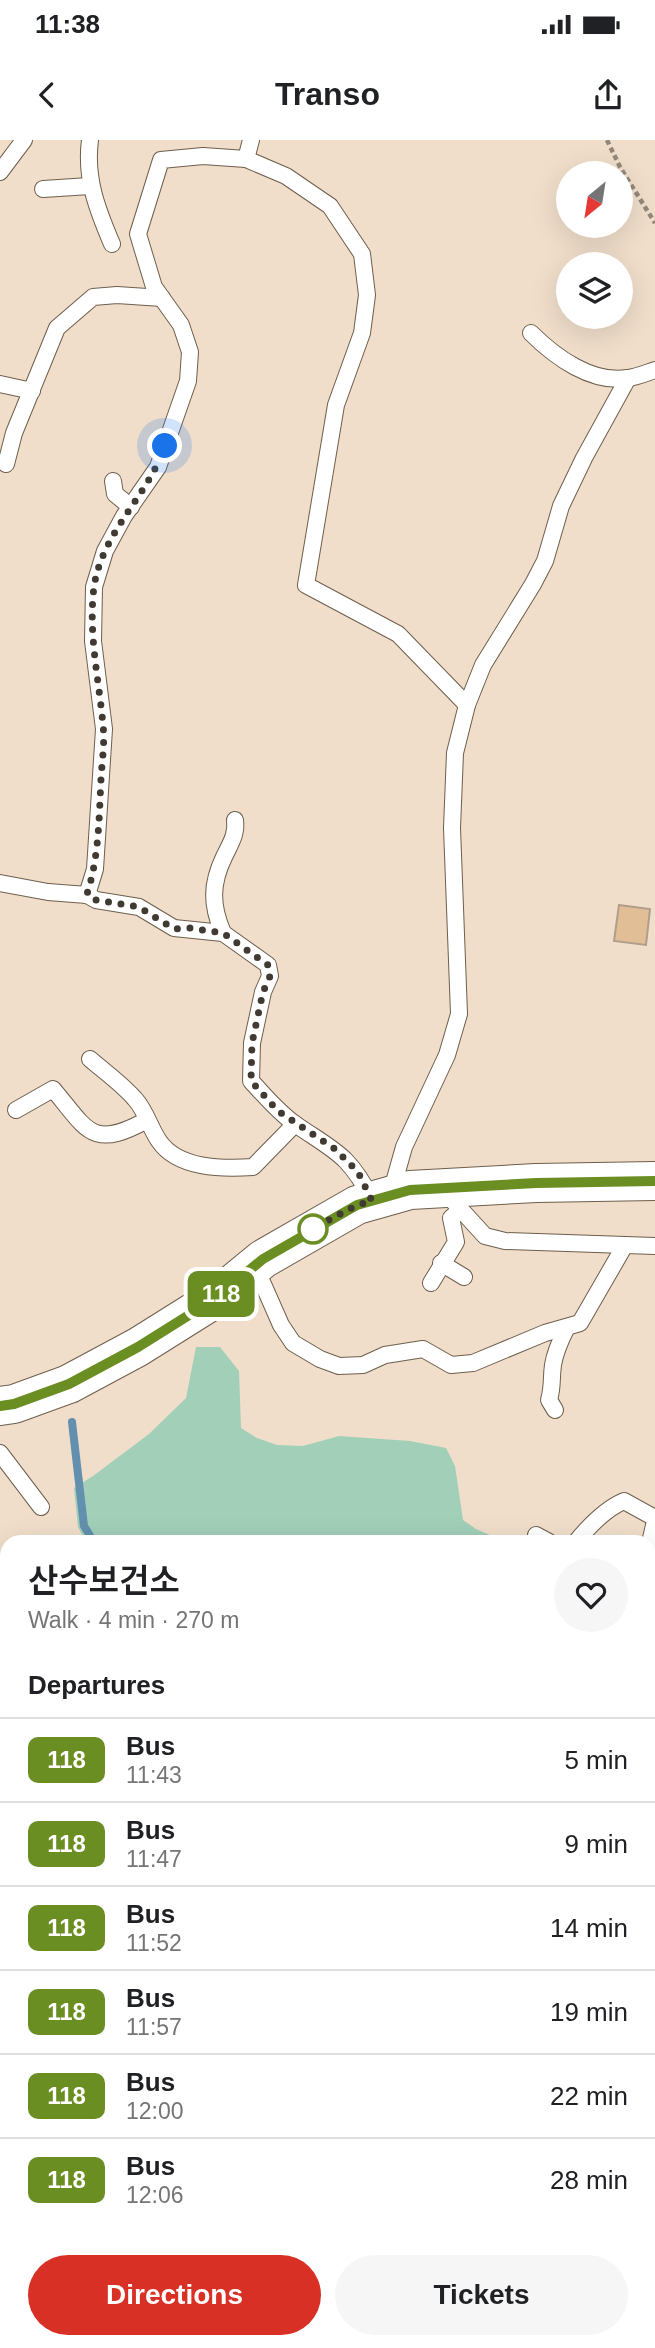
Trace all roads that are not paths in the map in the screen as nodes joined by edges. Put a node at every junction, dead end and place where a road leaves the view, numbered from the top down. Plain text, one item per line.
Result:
1 (24, 140) edge
2 (90, 140) edge
3 (251, 140) edge
4 (246, 159) junction
5 (0, 172) edge
6 (90, 186) junction
7 (43, 189) dead end
8 (138, 234) junction
9 (162, 298) junction
10 (531, 333) dead end
11 (655, 370) edge
12 (628, 378) junction
13 (0, 384) edge
14 (32, 391) junction
15 (6, 464) dead end
16 (113, 481) dead end
17 (131, 507) junction
18 (467, 705) junction
19 (235, 820) dead end
20 (0, 883) edge
21 (87, 894) junction
22 (223, 933) junction
23 (90, 1059) dead end
24 (16, 1110) dead end
25 (148, 1119) junction
26 (295, 1124) junction
27 (655, 1181) edge
28 (382, 1198) junction
29 (451, 1199) junction
30 (625, 1245) junction
31 (655, 1246) edge
32 (442, 1263) junction
33 (255, 1266) junction
34 (464, 1277) dead end
35 (431, 1283) dead end
36 (567, 1327) junction
37 (0, 1406) edge
38 (555, 1410) dead end
39 (0, 1453) edge
40 (41, 1507) dead end
41 (655, 1519) edge
42 (583, 1535) edge

1 - 5 lane
2 - 6 lane
3 - 4 lane
4 - 8 lane
4 - 18 lane
6 - 7 lane
6 - 8 lane
8 - 9 lane
9 - 14 lane
9 - 17 lane
10 - 12 lane
11 - 12 lane
12 - 18 lane
13 - 14 lane
14 - 15 lane
16 - 17 lane
17 - 21 lane
18 - 28 lane
19 - 22 lane
20 - 21 lane
21 - 22 lane
22 - 26 lane
23 - 25 lane
24 - 25 lane
25 - 26 lane
26 - 28 lane
27 - 29 main road
28 - 29 main road
28 - 33 main road
29 - 30 lane
29 - 32 lane
30 - 31 lane
30 - 36 lane
32 - 34 lane
32 - 35 lane
33 - 36 lane
33 - 37 main road
36 - 38 lane
39 - 40 lane
41 - 42 lane

